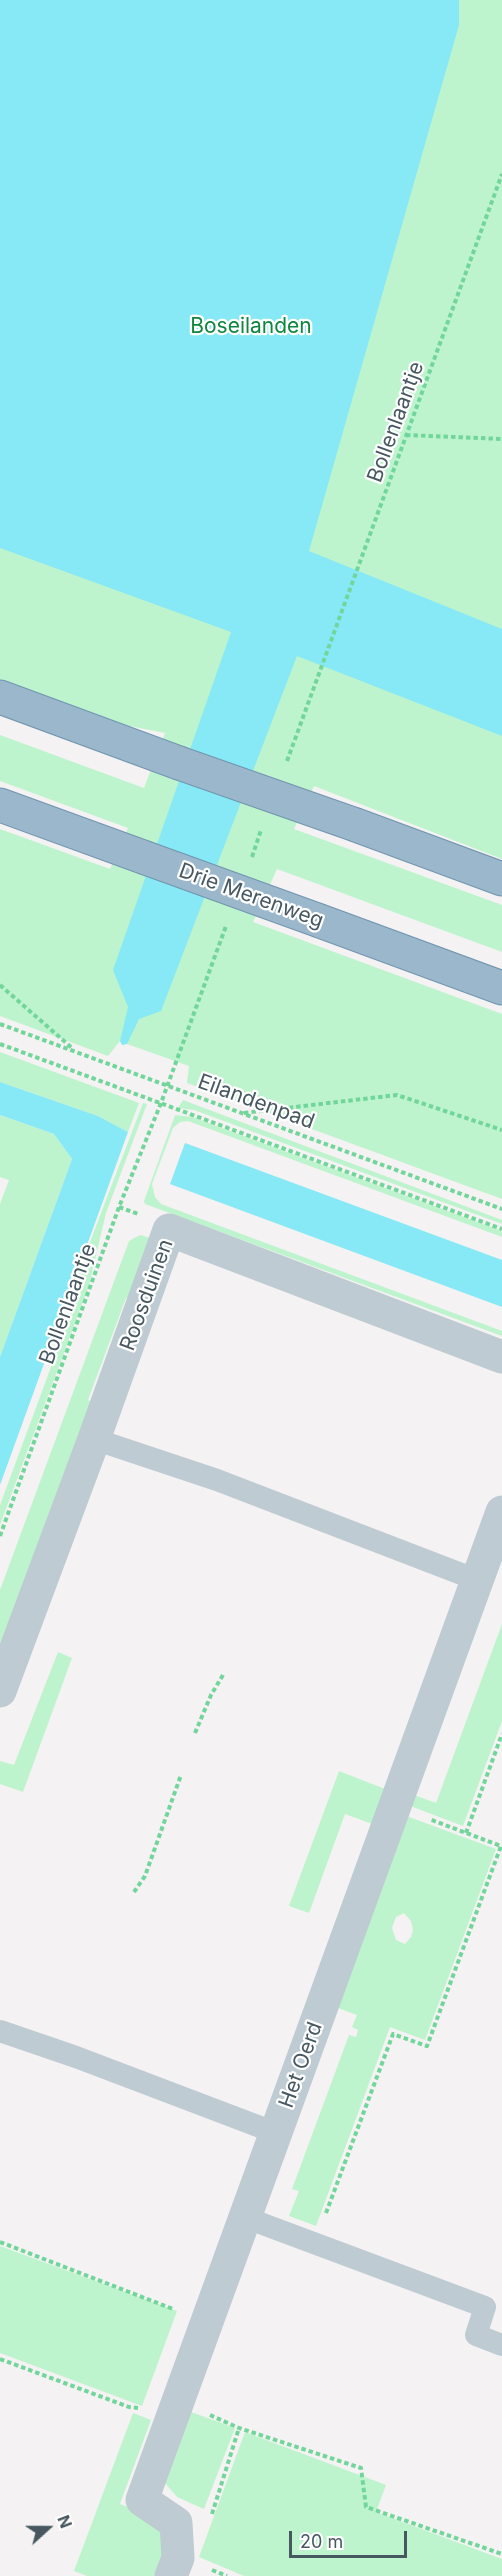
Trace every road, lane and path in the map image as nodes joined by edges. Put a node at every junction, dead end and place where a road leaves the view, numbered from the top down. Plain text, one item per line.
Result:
1 (502, 174) edge
2 (406, 435) junction
3 (502, 439) edge
4 (317, 679) dead end
5 (0, 697) edge
6 (0, 805) edge
7 (502, 879) edge
8 (0, 985) edge
9 (502, 988) edge
10 (0, 1024) edge
11 (0, 1044) edge
12 (75, 1051) junction
13 (168, 1085) junction
14 (161, 1103) junction
15 (243, 1113) junction
16 (502, 1130) edge
17 (502, 1209) edge
18 (502, 1229) edge
19 (502, 1357) edge
20 (94, 1439) junction
21 (502, 1512) edge
22 (0, 1536) edge
23 (477, 1580) junction
24 (223, 1675) dead end
25 (0, 1691) edge
26 (195, 1733) dead end
27 (502, 1734) edge
28 (181, 1774) dead end
29 (395, 1806) junction
30 (466, 1833) junction
31 (134, 1892) dead end
32 (0, 2031) edge
33 (276, 2133) junction
34 (244, 2217) junction
35 (0, 2242) edge
36 (315, 2243) junction
37 (206, 2323) junction
38 (502, 2345) edge
39 (0, 2359) edge
40 (178, 2401) junction
41 (239, 2428) junction
42 (209, 2525) dead end
43 (502, 2554) edge
44 (171, 2576) edge

1 - 2 path, Bollenlaantje
2 - 3 path
2 - 4 path, Bollenlaantje
5 - 7 highway, bridge
6 - 9 highway, Drie Merenweg, bridge
8 - 12 path
10 - 12 path, Eilandenpad
11 - 14 path
12 - 13 path, Eilandenpad
13 - 14 path, Bollenlaantje
13 - 15 path, Eilandenpad
14 - 18 path
14 - 22 path, Bollenlaantje
15 - 16 path
15 - 17 path, Eilandenpad
19 - 20 street, Roosduinen
20 - 23 lane
20 - 25 street, Roosduinen
21 - 23 street, Het Oerd
23 - 29 street, Het Oerd
24 - 26 path
27 - 30 path
28 - 31 path
29 - 30 path
29 - 33 street, Het Oerd
30 - 36 path
32 - 33 lane
33 - 34 street, Het Oerd
34 - 36 lane
34 - 37 street, Het Oerd
35 - 37 path
36 - 38 lane
37 - 40 street, Het Oerd
39 - 40 path
40 - 41 path
40 - 44 street, Het Oerd
41 - 42 path
41 - 43 path

